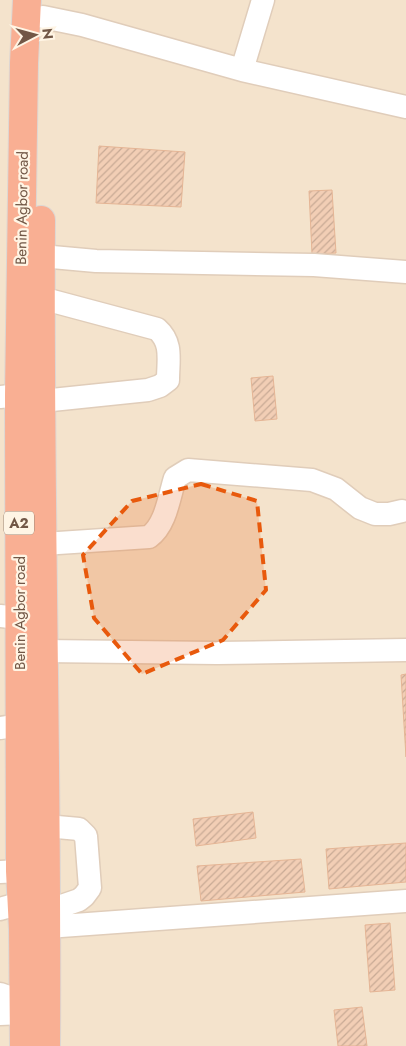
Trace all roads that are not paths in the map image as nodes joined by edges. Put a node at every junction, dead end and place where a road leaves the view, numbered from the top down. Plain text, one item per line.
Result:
1 (263, 0) edge
2 (38, 6) edge
3 (242, 70) junction
4 (406, 107) edge
5 (41, 256) junction
6 (406, 272) edge
7 (41, 298) junction
8 (20, 398) edge
9 (402, 511) dead end
10 (43, 544) junction
11 (10, 617) edge
12 (406, 650) edge
13 (43, 651) junction
14 (10, 726) edge
15 (46, 826) junction
16 (10, 871) edge
17 (406, 901) edge
18 (11, 906) edge
19 (47, 919) junction
20 (12, 1006) edge
21 (24, 1046) edge
22 (46, 1046) edge

1 - 3 street
2 - 3 street
2 - 5 highway, Benin Agbor road / A2
2 - 8 highway, Benin Agbor road / A2
3 - 4 street
5 - 6 street
5 - 7 highway, Benin Agbor road / A2
7 - 8 highway, Benin Agbor road / A2
7 - 8 street
8 - 10 highway, Benin Agbor road / A2
8 - 11 highway, Benin Agbor road / A2
9 - 10 street
10 - 13 highway, Benin Agbor road / A2
11 - 14 highway, Benin Agbor road / A2
12 - 13 street
13 - 15 highway, Benin Agbor road / A2
14 - 16 highway, Benin Agbor road / A2
15 - 19 highway, Benin Agbor road / A2
15 - 19 street
16 - 18 highway, Benin Agbor road / A2
17 - 19 street
18 - 20 highway, Benin Agbor road / A2
19 - 22 highway, Benin Agbor road / A2
20 - 21 highway, Benin Agbor road / A2

